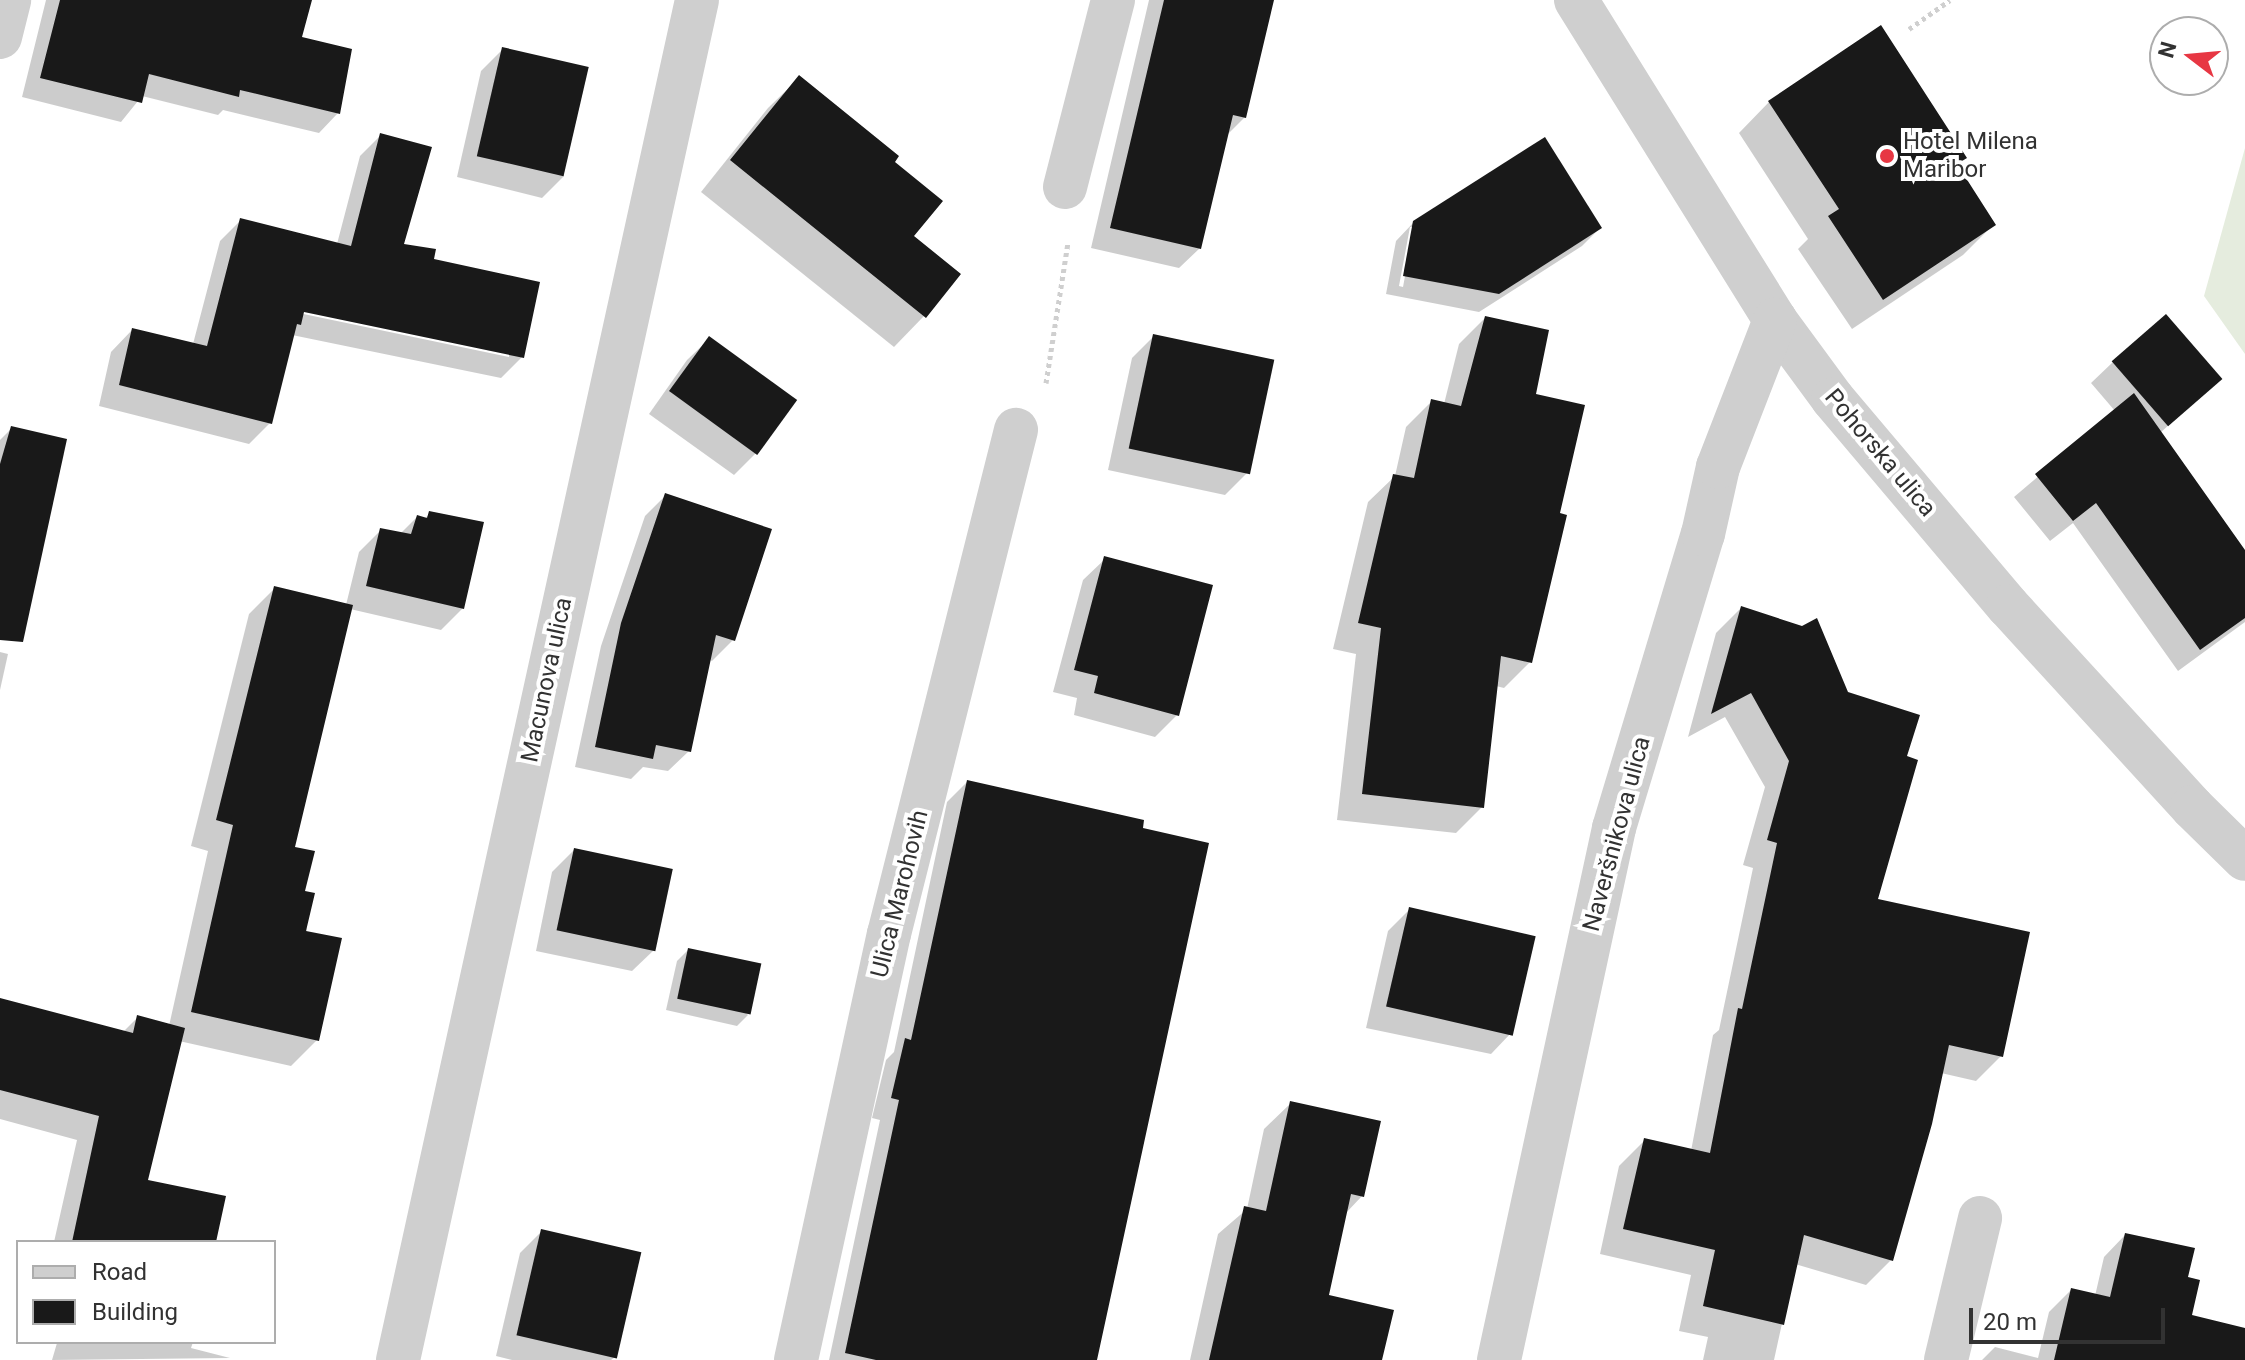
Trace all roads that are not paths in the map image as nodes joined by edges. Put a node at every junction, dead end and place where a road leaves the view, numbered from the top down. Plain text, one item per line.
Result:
1 (9, 0) edge
2 (697, 0) edge
3 (1113, 0) edge
4 (1576, 0) edge
5 (0, 37) edge
6 (1065, 187) road end
7 (1775, 320) junction
8 (1016, 430) road end
9 (2245, 859) edge
10 (1980, 1218) dead end
11 (398, 1360) edge
12 (796, 1360) edge
13 (1499, 1360) edge
14 (1946, 1360) edge

1 - 5 street
2 - 11 street, Macunova ulica
3 - 6 street
4 - 7 street, Pohorska ulica
7 - 9 street, Pohorska ulica
7 - 13 street, Naveršnikova ulica
8 - 12 street, Ulica Marohovih
10 - 14 street

